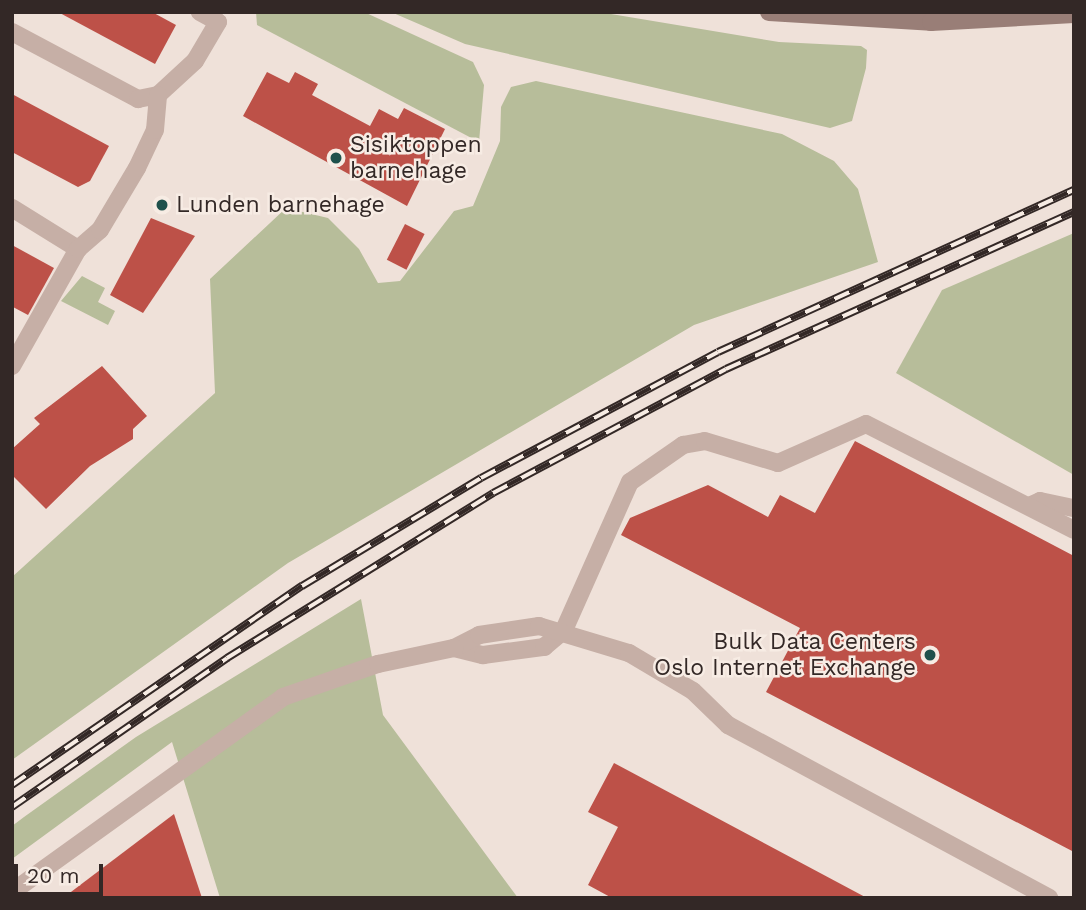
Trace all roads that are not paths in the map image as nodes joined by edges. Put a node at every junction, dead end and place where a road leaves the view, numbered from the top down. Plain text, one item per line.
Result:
1 (200, 12) edge
2 (769, 12) edge
3 (1074, 14) edge
4 (838, 16) edge
5 (12, 32) edge
6 (158, 95) junction
7 (12, 208) edge
8 (78, 249) junction
9 (12, 366) edge
10 (1029, 506) junction
11 (1074, 508) edge
12 (1074, 530) edge
13 (564, 631) junction
14 (12, 892) edge
15 (1049, 898) edge

1 - 6 street
2 - 4 street
3 - 4 street
5 - 6 street
6 - 8 street
7 - 8 street
8 - 9 street
10 - 11 street
10 - 12 street
10 - 13 street
13 - 14 street
13 - 15 street

